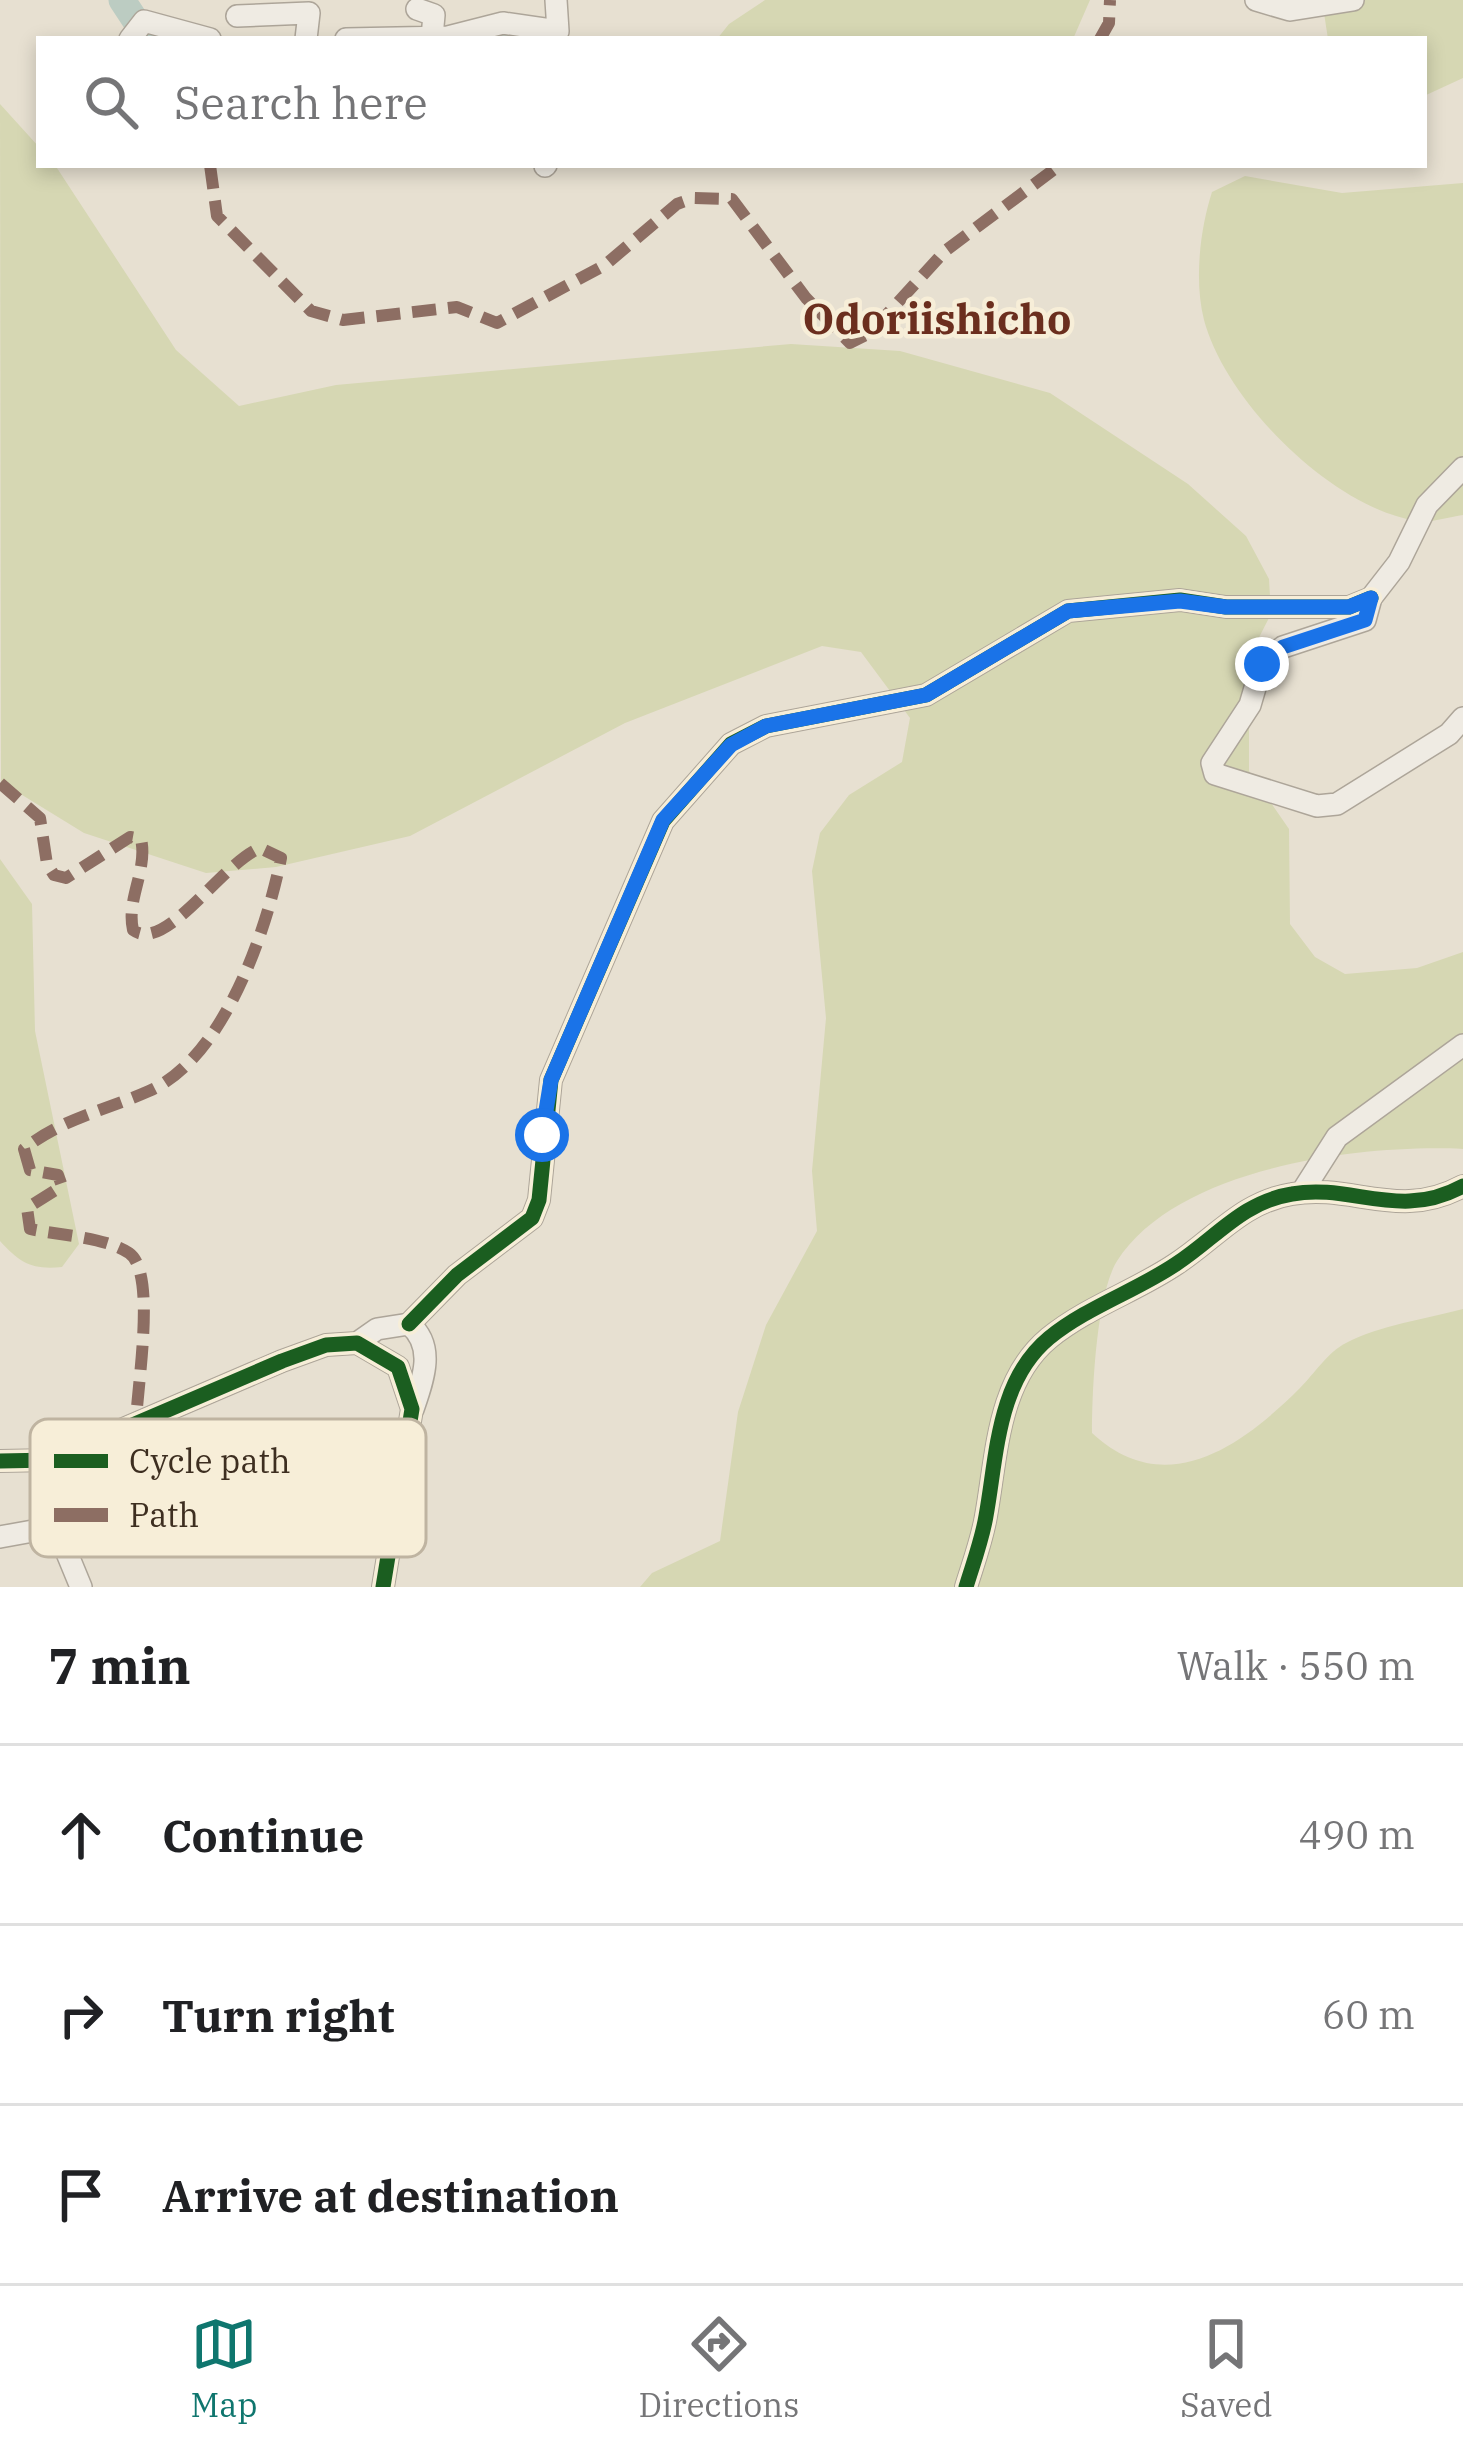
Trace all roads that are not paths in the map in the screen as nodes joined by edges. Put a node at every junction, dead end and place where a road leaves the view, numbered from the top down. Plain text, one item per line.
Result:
1 (556, 0) edge
2 (1256, 0) edge
3 (1353, 0) edge
4 (312, 7) edge
5 (417, 9) dead end
6 (237, 16) dead end
7 (137, 20) edge
8 (553, 35) edge
9 (199, 36) edge
10 (431, 36) edge
11 (441, 36) edge
12 (1463, 468) edge
13 (1371, 598) junction
14 (1463, 718) edge
15 (1463, 1045) edge
16 (1463, 1186) edge
17 (1302, 1192) junction
18 (409, 1324) junction
19 (357, 1342) junction
20 (412, 1409) junction
21 (148, 1419) edge
22 (410, 1419) edge
23 (30, 1461) edge
24 (0, 1462) edge
25 (30, 1532) edge
26 (0, 1537) edge
27 (69, 1557) edge
28 (388, 1557) edge
29 (81, 1587) edge
30 (383, 1587) edge
31 (966, 1587) edge

1 - 8 street
2 - 3 street
4 - 6 street
5 - 10 street
7 - 9 street
8 - 11 street
12 - 13 street
13 - 14 street
13 - 18 street
15 - 17 street
16 - 17 street
17 - 31 street
18 - 19 street
18 - 20 street
19 - 20 street
19 - 21 street
20 - 22 street
23 - 24 street
25 - 26 street
27 - 29 street
28 - 30 street

